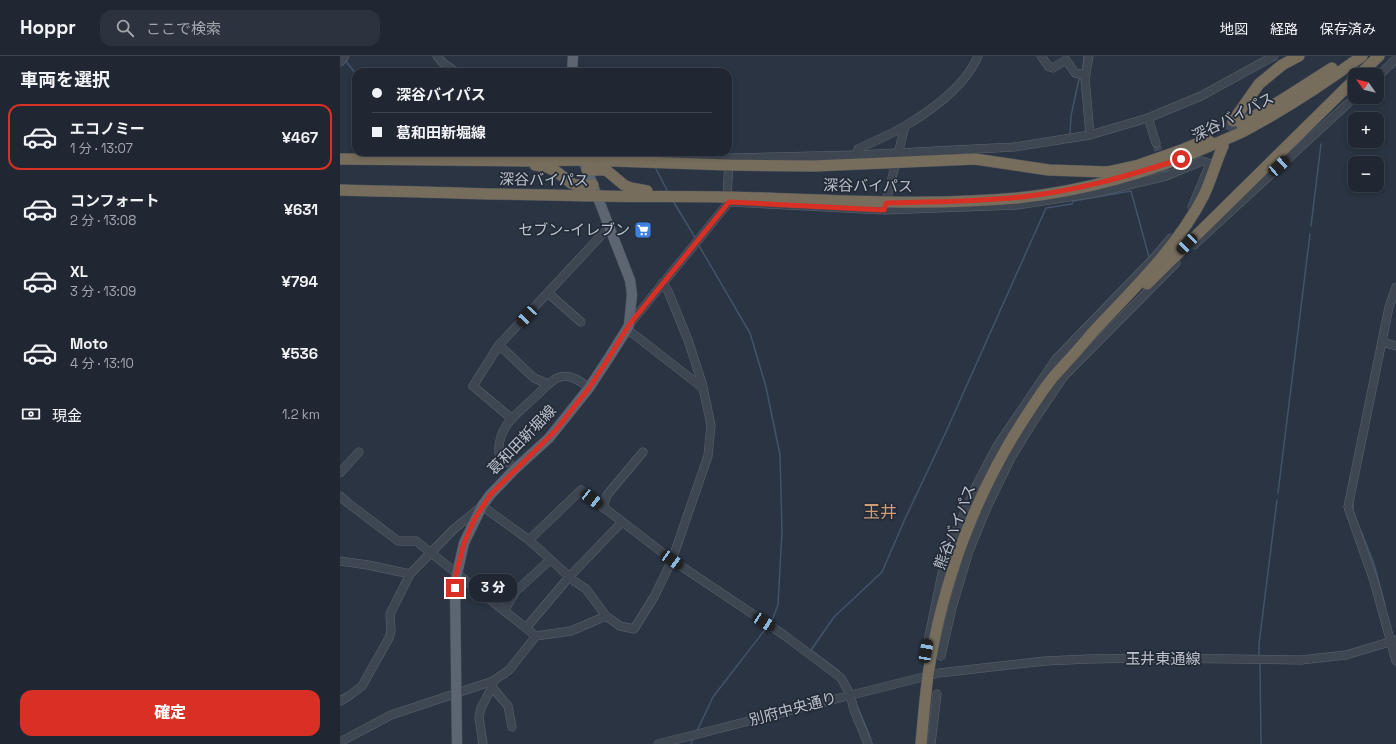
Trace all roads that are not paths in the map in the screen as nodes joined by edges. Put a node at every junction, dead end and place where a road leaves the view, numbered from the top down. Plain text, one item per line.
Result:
1 (437, 56) edge
2 (573, 56) edge
3 (978, 56) edge
4 (1041, 56) edge
5 (1089, 56) edge
6 (1274, 56) edge
7 (1299, 56) edge
8 (1349, 56) edge
9 (1362, 56) edge
10 (1378, 56) edge
11 (1396, 59) edge
12 (450, 68) edge
13 (572, 68) edge
14 (1366, 68) edge
15 (1384, 70) edge
16 (1086, 75) junction
17 (1348, 86) edge
18 (1348, 103) edge
19 (1148, 118) junction
20 (1233, 121) tunnel mouth
21 (905, 126) junction
22 (1090, 135) junction
23 (1156, 143) tunnel mouth
24 (1223, 146) tunnel mouth
25 (856, 155) junction
26 (668, 156) edge
27 (897, 158) junction
28 (340, 159) edge
29 (583, 160) edge
30 (526, 161) junction
31 (729, 162) junction
32 (1213, 164) junction
33 (593, 185) junction
34 (340, 190) edge
35 (598, 196) junction
36 (669, 197) junction
37 (728, 200) junction
38 (885, 206) junction
39 (609, 227) junction
40 (1180, 229) junction
41 (1189, 246) junction
42 (662, 283) junction
43 (1396, 287) edge
44 (548, 293) junction
45 (581, 322) dead end
46 (628, 327) junction
47 (1387, 343) edge
48 (499, 345) junction
49 (1081, 347) junction
50 (548, 384) junction
51 (589, 388) junction
52 (703, 388) junction
53 (511, 418) junction
54 (359, 452) dead end
55 (643, 452) dead end
56 (1004, 452) junction
57 (515, 469) junction
58 (340, 473) edge
59 (340, 496) edge
60 (482, 506) junction
61 (603, 508) junction
62 (622, 522) junction
63 (529, 540) junction
64 (960, 548) junction
65 (430, 553) junction
66 (550, 560) junction
67 (672, 560) junction
68 (340, 561) edge
69 (410, 574) junction
70 (456, 574) junction
71 (569, 576) junction
72 (504, 611) junction
73 (606, 616) junction
74 (526, 628) junction
75 (536, 636) junction
76 (1393, 641) edge
77 (926, 651) dead end
78 (941, 656) dead end
79 (1396, 661) edge
80 (928, 675) junction
81 (493, 684) junction
82 (457, 692) junction
83 (850, 694) junction
84 (937, 694) dead end
85 (340, 701) edge
86 (512, 727) dead end
87 (340, 742) edge
88 (457, 744) edge
89 (483, 744) edge
90 (658, 744) edge
91 (868, 744) edge
92 (921, 744) edge
93 (931, 744) edge

1 - 12 street
2 - 13 main road
3 - 21 street
4 - 16 street
5 - 16 street
6 - 19 street
7 - 20 highway
8 - 27 highway, 深谷バイパス
9 - 38 highway, 深谷バイパス
10 - 14 highway
11 - 15 street
16 - 22 street
17 - 41 highway
18 - 41 street
19 - 22 street
19 - 23 street
21 - 25 street
21 - 27 street
22 - 27 street
24 - 32 highway
25 - 27 street
25 - 31 street
26 - 31 street
27 - 31 highway, 深谷バイパス
27 - 38 street
28 - 30 highway, 深谷バイパス
29 - 30 highway, 深谷バイパス
29 - 31 highway, 深谷バイパス
29 - 33 main road, 葛和田新堀線
29 - 36 highway
30 - 33 highway
31 - 37 street
32 - 38 street
32 - 40 highway
33 - 35 main road, 葛和田新堀線
34 - 35 highway, 深谷バイパス
35 - 36 highway, 深谷バイパス
35 - 39 main road, 葛和田新堀線
36 - 37 highway, 深谷バイパス
37 - 38 highway, 深谷バイパス
37 - 42 street
39 - 44 street
39 - 46 main road, 葛和田新堀線
40 - 49 highway
40 - 56 street
41 - 49 highway
41 - 56 street
42 - 46 street
42 - 52 street
43 - 47 street
44 - 45 street
44 - 48 street
46 - 51 main road, 葛和田新堀線
46 - 52 street
47 - 76 street
48 - 50 street
48 - 53 street
49 - 56 highway, 熊谷バイパス
50 - 51 street
50 - 53 street
51 - 57 main road, 葛和田新堀線
52 - 67 street
53 - 57 street
54 - 58 street
55 - 61 street
56 - 64 highway, 熊谷バイパス
57 - 60 main road, 葛和田新堀線
59 - 65 street
60 - 63 street
60 - 65 street
60 - 70 main road, 葛和田新堀線
61 - 62 street
61 - 63 street
62 - 67 street
62 - 71 street
63 - 66 street
64 - 77 street
64 - 78 street
64 - 80 highway, 熊谷バイパス
65 - 69 street
65 - 70 street
66 - 71 street
66 - 72 street
67 - 73 street
67 - 83 street
68 - 69 street
69 - 85 street
70 - 72 street
70 - 82 main road, 葛和田新堀線
71 - 73 street
71 - 74 street
72 - 74 street
73 - 75 street
74 - 75 street
75 - 81 street
76 - 79 street
76 - 80 street, 玉井東通線
80 - 83 street, 別府中央通り
80 - 92 highway, 熊谷バイパス
81 - 82 street
81 - 86 street
81 - 89 street
82 - 87 street
82 - 88 main road, 葛和田新堀線
83 - 90 street, 別府中央通り
83 - 91 street
84 - 93 street

